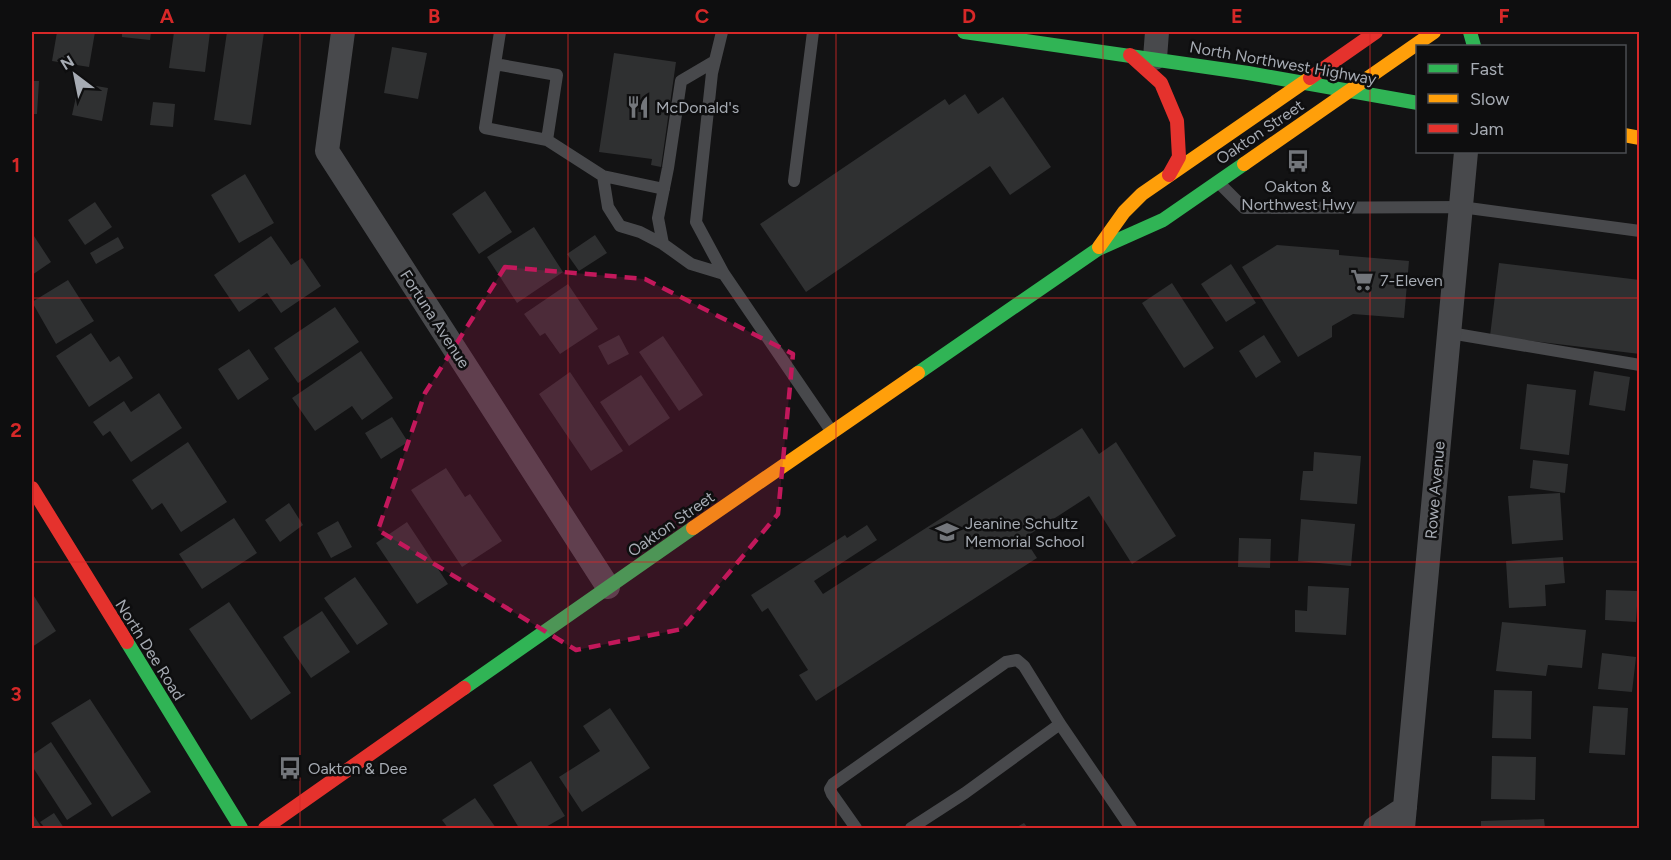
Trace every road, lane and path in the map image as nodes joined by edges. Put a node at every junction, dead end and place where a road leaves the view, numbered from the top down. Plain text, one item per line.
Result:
1 (343, 32) edge
2 (500, 32) edge
3 (722, 32) edge
4 (813, 32) edge
5 (964, 32) edge
6 (1157, 32) edge
7 (1376, 32) edge
8 (1434, 32) edge
9 (1130, 55) junction
10 (1155, 58) junction
11 (495, 64) junction
12 (713, 67) junction
13 (1303, 82) junction
14 (1350, 90) junction
15 (1416, 103) edge
16 (547, 140) junction
17 (1466, 153) edge
18 (1169, 175) junction
19 (603, 176) junction
20 (794, 181) dead end
21 (1217, 181) junction
22 (664, 189) junction
23 (1461, 207) junction
24 (1640, 231) edge
25 (663, 244) junction
26 (1098, 249) junction
27 (724, 274) junction
28 (1450, 333) junction
29 (1640, 365) edge
30 (832, 433) junction
31 (32, 488) edge
32 (608, 587) junction
33 (1060, 724) junction
34 (1404, 818) edge
35 (241, 828) edge
36 (265, 828) edge
37 (856, 828) edge
38 (911, 828) edge
39 (1131, 828) edge
40 (1375, 828) edge

1 - 32 street, Fortuna Avenue
2 - 11 lane
3 - 12 lane
4 - 20 lane
5 - 9 main road, North Northwest Highway
6 - 10 street
7 - 13 main road, Oakton Street
8 - 14 main road, Oakton Street
9 - 10 main road, North Northwest Highway
9 - 18 main road
10 - 13 main road, North Northwest Highway
11 - 16 lane
11 - 16 lane
12 - 22 lane
12 - 27 lane
13 - 14 main road, North Northwest Highway
13 - 18 main road, Oakton Street
14 - 15 main road, North Northwest Highway
14 - 21 main road, Oakton Street
16 - 19 lane
17 - 23 street, Rowe Avenue
18 - 26 main road, Oakton Street
19 - 22 lane
19 - 25 lane
21 - 23 lane
21 - 26 main road, Oakton Street
22 - 25 lane
23 - 24 lane
23 - 28 street, Rowe Avenue
25 - 27 lane
26 - 30 main road, Oakton Street
27 - 30 lane
28 - 29 lane
28 - 34 street, Rowe Avenue
30 - 32 main road, Oakton Street
31 - 35 main road, North Dee Road
32 - 36 main road, Oakton Street
33 - 37 lane
33 - 38 lane
33 - 39 lane
34 - 40 street

